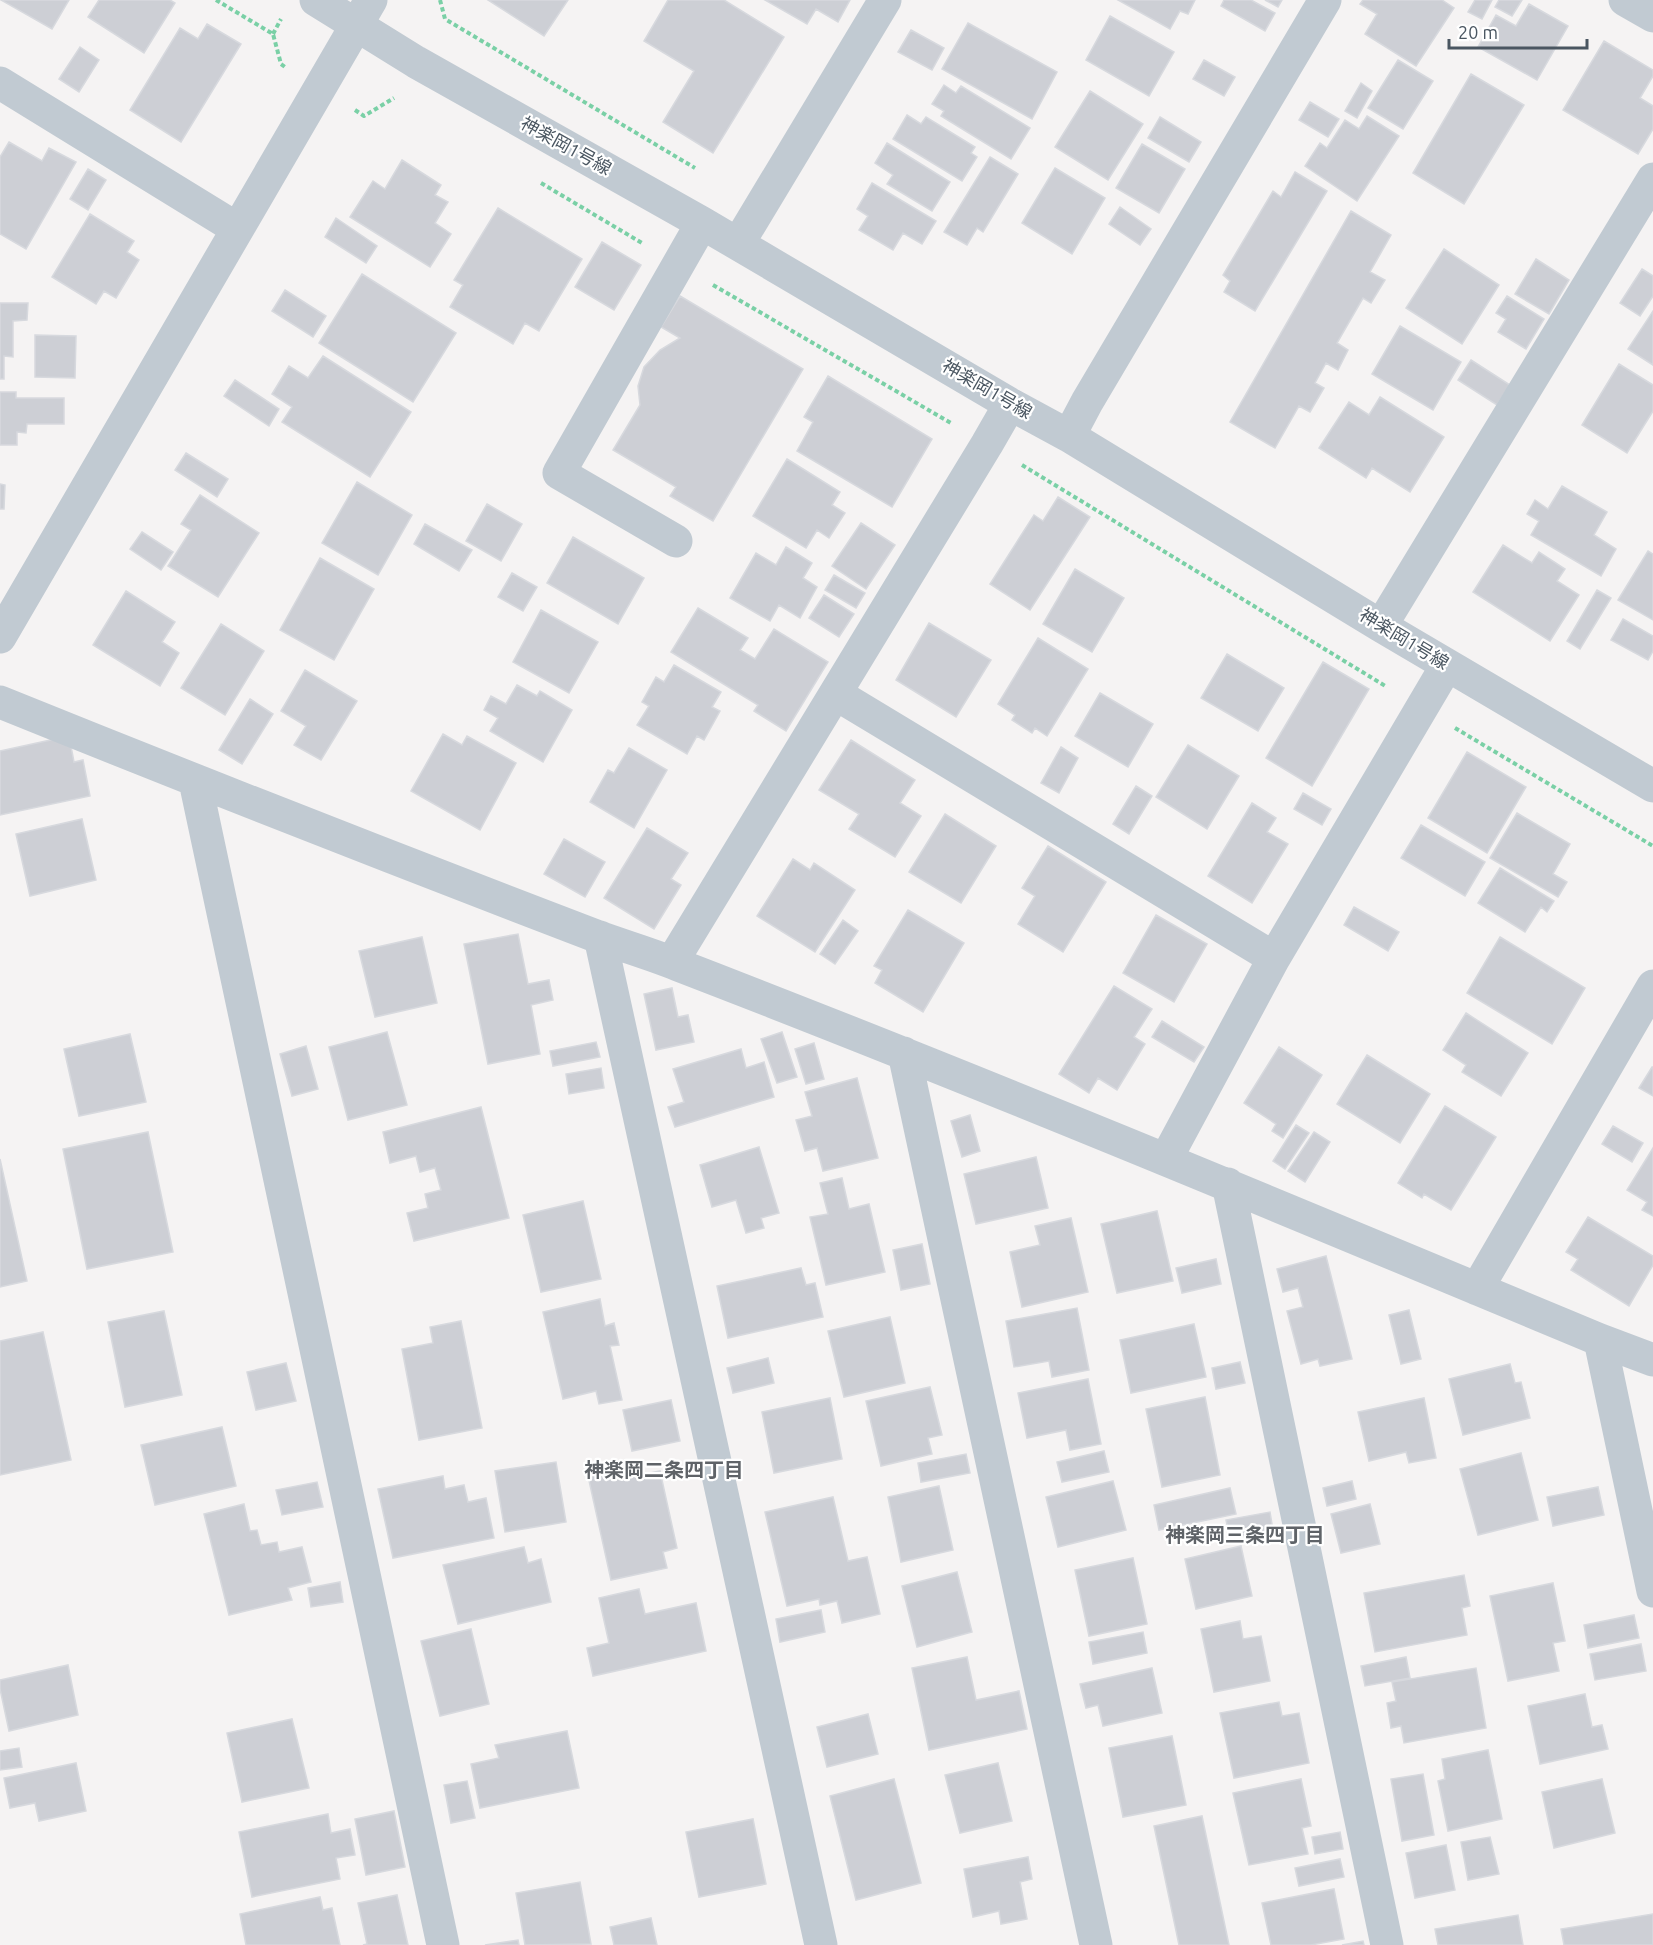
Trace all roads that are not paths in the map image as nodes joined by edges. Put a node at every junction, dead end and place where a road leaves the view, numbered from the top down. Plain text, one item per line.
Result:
1 (316, 0) edge
2 (885, 0) edge
3 (1326, 0) edge
4 (1625, 0) edge
5 (364, 13) edge
6 (1653, 16) edge
7 (0, 83) edge
8 (1653, 179) edge
9 (702, 223) junction
10 (236, 228) junction
11 (738, 243) junction
12 (1010, 404) junction
13 (1069, 436) junction
14 (676, 541) dead end
15 (1381, 626) junction
16 (0, 636) edge
17 (1447, 665) junction
18 (836, 694) junction
19 (0, 702) edge
20 (195, 781) junction
21 (1653, 786) edge
22 (600, 937) junction
23 (1274, 958) junction
24 (672, 962) junction
25 (1653, 986) edge
26 (904, 1053) junction
27 (1166, 1159) junction
28 (1227, 1184) junction
29 (1478, 1288) junction
30 (1599, 1340) junction
31 (1653, 1360) edge
32 (1653, 1591) edge
33 (443, 1945) edge
34 (821, 1945) edge
35 (1096, 1945) edge
36 (1387, 1945) edge

1 - 5 street, 神楽岡1号線
2 - 11 street
3 - 13 street
4 - 6 street
5 - 9 street, 神楽岡1号線
5 - 10 street
7 - 10 street
8 - 15 street
9 - 11 street, 神楽岡1号線
9 - 14 street
10 - 16 street
11 - 12 street, 神楽岡1号線
12 - 13 street, 神楽岡1号線
12 - 18 street
13 - 15 street, 神楽岡1号線
15 - 17 street, 神楽岡1号線
17 - 21 street, 神楽岡1号線
17 - 23 street
18 - 23 street
18 - 24 street
19 - 20 street
20 - 22 street
20 - 33 street
22 - 24 street
22 - 34 street
23 - 27 street
24 - 26 street
25 - 29 street
26 - 27 street
26 - 35 street
27 - 28 street
28 - 29 street
28 - 36 street
29 - 30 street
30 - 31 street
30 - 32 street

